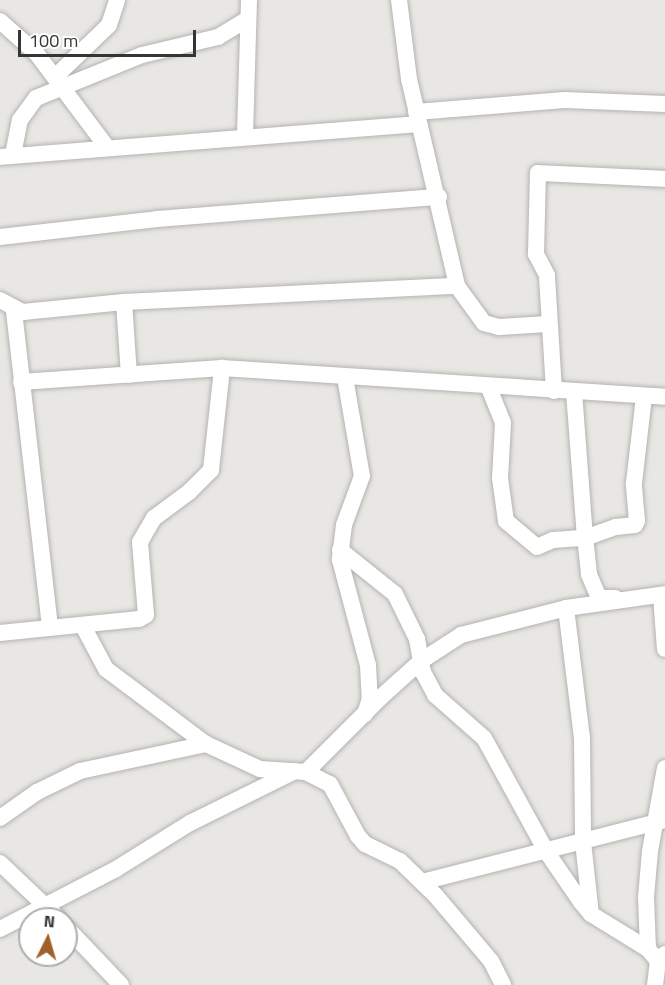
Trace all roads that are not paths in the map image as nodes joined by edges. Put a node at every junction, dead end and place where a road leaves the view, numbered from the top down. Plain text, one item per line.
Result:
1 (117, 0) edge
2 (249, 0) edge
3 (399, 0) edge
4 (248, 18) junction
5 (0, 21) edge
6 (59, 82) junction
7 (665, 104) edge
8 (417, 118) junction
9 (245, 135) junction
10 (106, 146) junction
11 (7, 156) edge
12 (665, 179) edge
13 (439, 197) junction
14 (0, 237) edge
15 (457, 286) junction
16 (0, 300) edge
17 (124, 302) junction
18 (14, 310) junction
19 (548, 324) junction
20 (222, 368) junction
21 (129, 375) junction
22 (345, 377) junction
23 (21, 382) junction
24 (489, 388) junction
25 (554, 391) junction
26 (574, 392) junction
27 (644, 397) junction
28 (665, 397) edge
29 (585, 537) junction
30 (340, 550) junction
31 (663, 595) edge
32 (640, 597) junction
33 (566, 608) junction
34 (83, 626) junction
35 (50, 628) junction
36 (0, 633) edge
37 (665, 650) edge
38 (421, 662) junction
39 (364, 715) junction
40 (206, 744) junction
41 (665, 768) edge
42 (301, 771) junction
43 (0, 818) edge
44 (659, 822) edge
45 (583, 842) junction
46 (546, 851) junction
47 (0, 863) edge
48 (422, 882) junction
49 (47, 907) edge
50 (62, 907) edge
51 (591, 914) junction
52 (18, 924) edge
53 (0, 929) edge
54 (78, 940) edge
55 (657, 955) edge
56 (121, 985) edge
57 (503, 985) edge
58 (656, 985) edge

1 - 6 street
2 - 4 street
3 - 8 street
4 - 6 street
4 - 9 street
5 - 6 street
6 - 10 street
6 - 11 street
7 - 8 street
8 - 9 street
8 - 13 street
9 - 10 street
10 - 11 street
12 - 19 street
13 - 14 street
13 - 15 street
15 - 17 street
15 - 19 street
16 - 18 street
17 - 18 street
17 - 21 street
18 - 23 street
19 - 25 street
20 - 21 street
20 - 22 street
20 - 34 street
21 - 23 street
22 - 24 street
22 - 30 street
23 - 35 street
24 - 25 street
24 - 29 street
25 - 26 street
26 - 27 street
26 - 29 street
27 - 28 street
27 - 29 street
29 - 32 street
30 - 38 street
30 - 39 street
31 - 32 street
31 - 37 street
32 - 33 street
33 - 38 street
33 - 45 street
34 - 35 street
34 - 40 street
35 - 36 street
38 - 39 street
38 - 46 street
39 - 42 street
40 - 42 street
40 - 43 street
41 - 44 street
42 - 48 street
42 - 50 street
44 - 45 street
44 - 55 street
45 - 46 street
45 - 51 street
46 - 48 street
46 - 51 street
47 - 49 street
48 - 57 street
51 - 55 street
52 - 53 street
54 - 56 street
55 - 58 street

